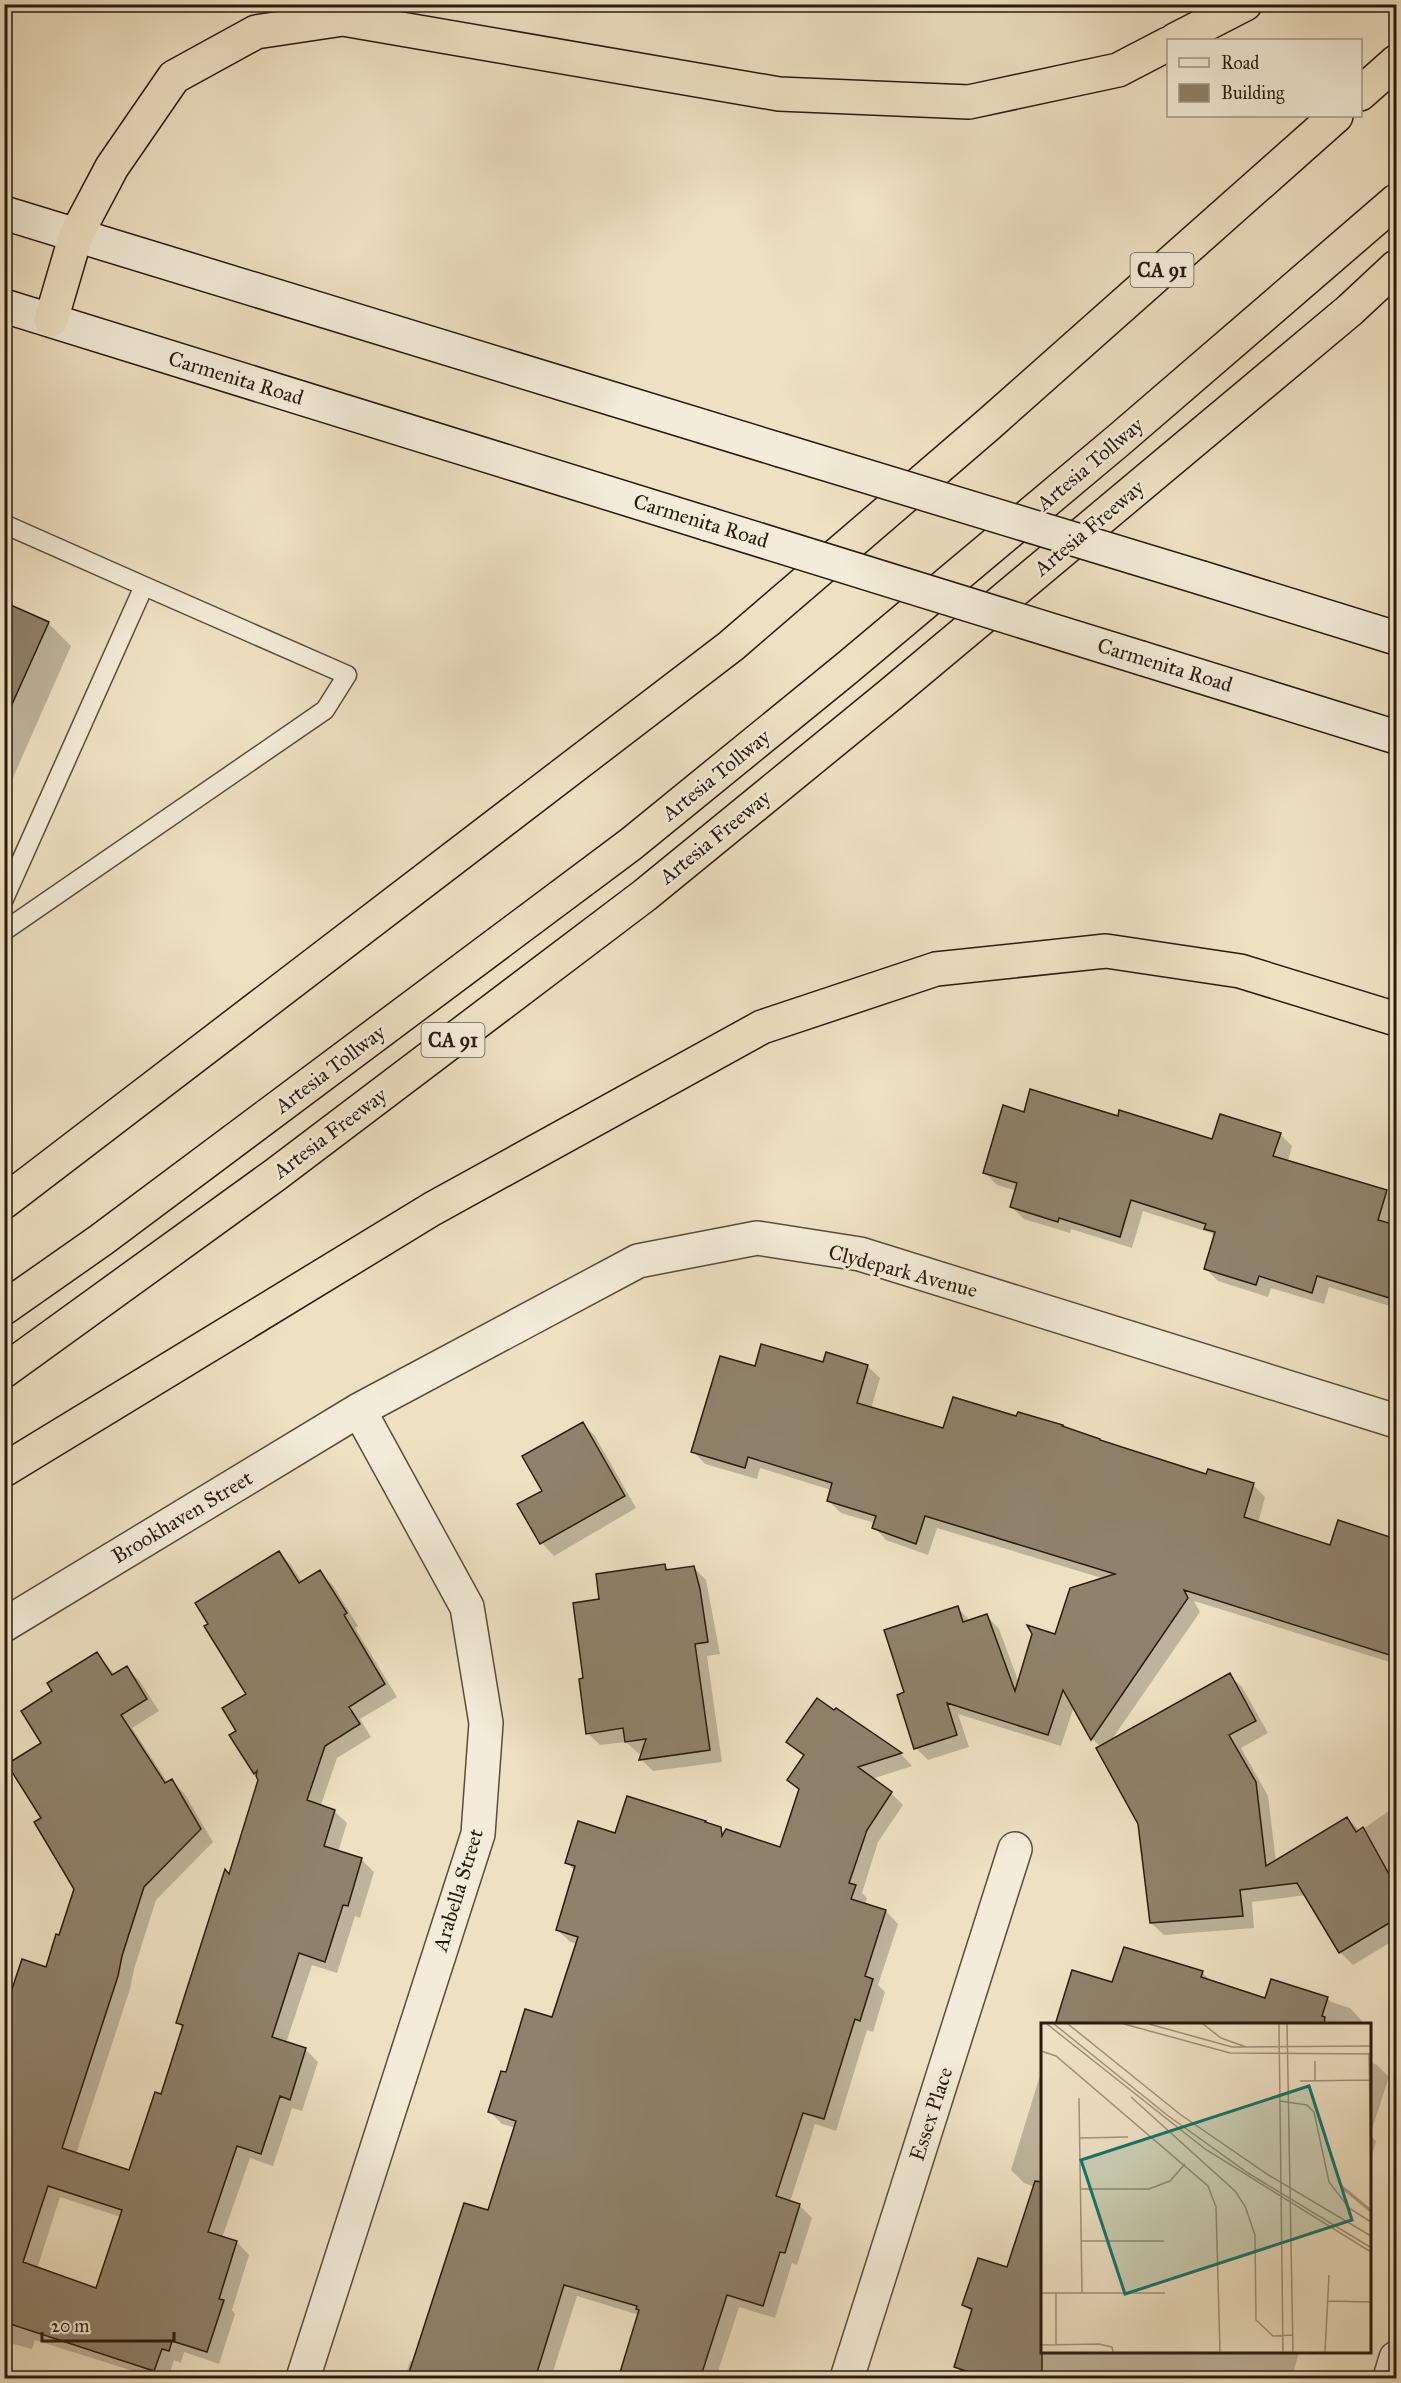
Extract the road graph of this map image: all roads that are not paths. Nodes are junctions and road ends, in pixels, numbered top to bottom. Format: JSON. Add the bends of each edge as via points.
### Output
{"nodes":[{"id":1,"x":1245,"y":4,"type":"edge"},
{"id":2,"x":1177,"y":39,"type":"edge"},
{"id":3,"x":1167,"y":45,"type":"edge"},
{"id":4,"x":1396,"y":62,"type":"edge"},
{"id":5,"x":1362,"y":92,"type":"edge"},
{"id":6,"x":1335,"y":117,"type":"edge"},
{"id":7,"x":1396,"y":201,"type":"edge"},
{"id":8,"x":4,"y":213,"type":"edge"},
{"id":9,"x":76,"y":235,"type":"junction"},
{"id":10,"x":1396,"y":267,"type":"edge"},
{"id":11,"x":4,"y":306,"type":"edge"},
{"id":12,"x":51,"y":320,"type":"junction"},
{"id":13,"x":4,"y":524,"type":"edge"},
{"id":14,"x":144,"y":586,"type":"junction"},
{"id":15,"x":1396,"y":638,"type":"edge"},
{"id":16,"x":1396,"y":737,"type":"edge"},
{"id":17,"x":4,"y":899,"type":"edge"},
{"id":18,"x":4,"y":931,"type":"edge"},
{"id":19,"x":1396,"y":1019,"type":"edge"},
{"id":20,"x":4,"y":1202,"type":"edge"},
{"id":21,"x":4,"y":1308,"type":"edge"},
{"id":22,"x":4,"y":1371,"type":"edge"},
{"id":23,"x":359,"y":1410,"type":"junction"},
{"id":24,"x":1396,"y":1421,"type":"edge"},
{"id":25,"x":4,"y":1470,"type":"edge"},
{"id":26,"x":4,"y":1625,"type":"edge"},
{"id":27,"x":1015,"y":1849,"type":"dead end"},
{"id":28,"x":1396,"y":2358,"type":"edge"},
{"id":29,"x":303,"y":2379,"type":"edge"},
{"id":30,"x":847,"y":2379,"type":"edge"},
{"id":31,"x":1390,"y":2379,"type":"edge"}],
"edges":[{"from":1,"to":2,"type":"highway"},
{"from":3,"to":9,"type":"highway","via":[[1118,70],[969,102],[779,94],[343,19],[256,32],[174,77],[112,167]]},
{"from":4,"to":5,"type":"highway"},
{"from":6,"to":20,"type":"highway","number":"CA 91","via":[[731,646]]},
{"from":7,"to":21,"type":"highway","name":"Artesia Tollway","via":[[1120,439],[631,844]]},
{"from":8,"to":9,"type":"street"},
{"from":9,"to":12,"type":"highway"},
{"from":9,"to":15,"type":"street","bridge":true},
{"from":10,"to":22,"type":"highway","name":"Artesia Freeway","number":"CA 91","via":[[1350,310],[645,895],[275,1175]]},
{"from":11,"to":12,"type":"street","name":"Carmenita Road"},
{"from":12,"to":16,"type":"street","name":"Carmenita Road","bridge":true},
{"from":13,"to":14,"type":"lane"},
{"from":14,"to":17,"type":"lane"},
{"from":14,"to":18,"type":"lane","via":[[347,675],[325,710]]},
{"from":19,"to":25,"type":"highway","via":[[1240,971],[1106,951],[936,969],[762,1027],[432,1209]]},
{"from":23,"to":24,"type":"street","name":"Clydepark Avenue","via":[[638,1261],[757,1238],[860,1254]]},
{"from":23,"to":26,"type":"street","name":"Brookhaven Street"},
{"from":23,"to":29,"type":"street","name":"Arabella Street","via":[[467,1607],[486,1723],[478,1834]]},
{"from":27,"to":30,"type":"street","name":"Essex Place"},
{"from":28,"to":31,"type":"street"}]}
